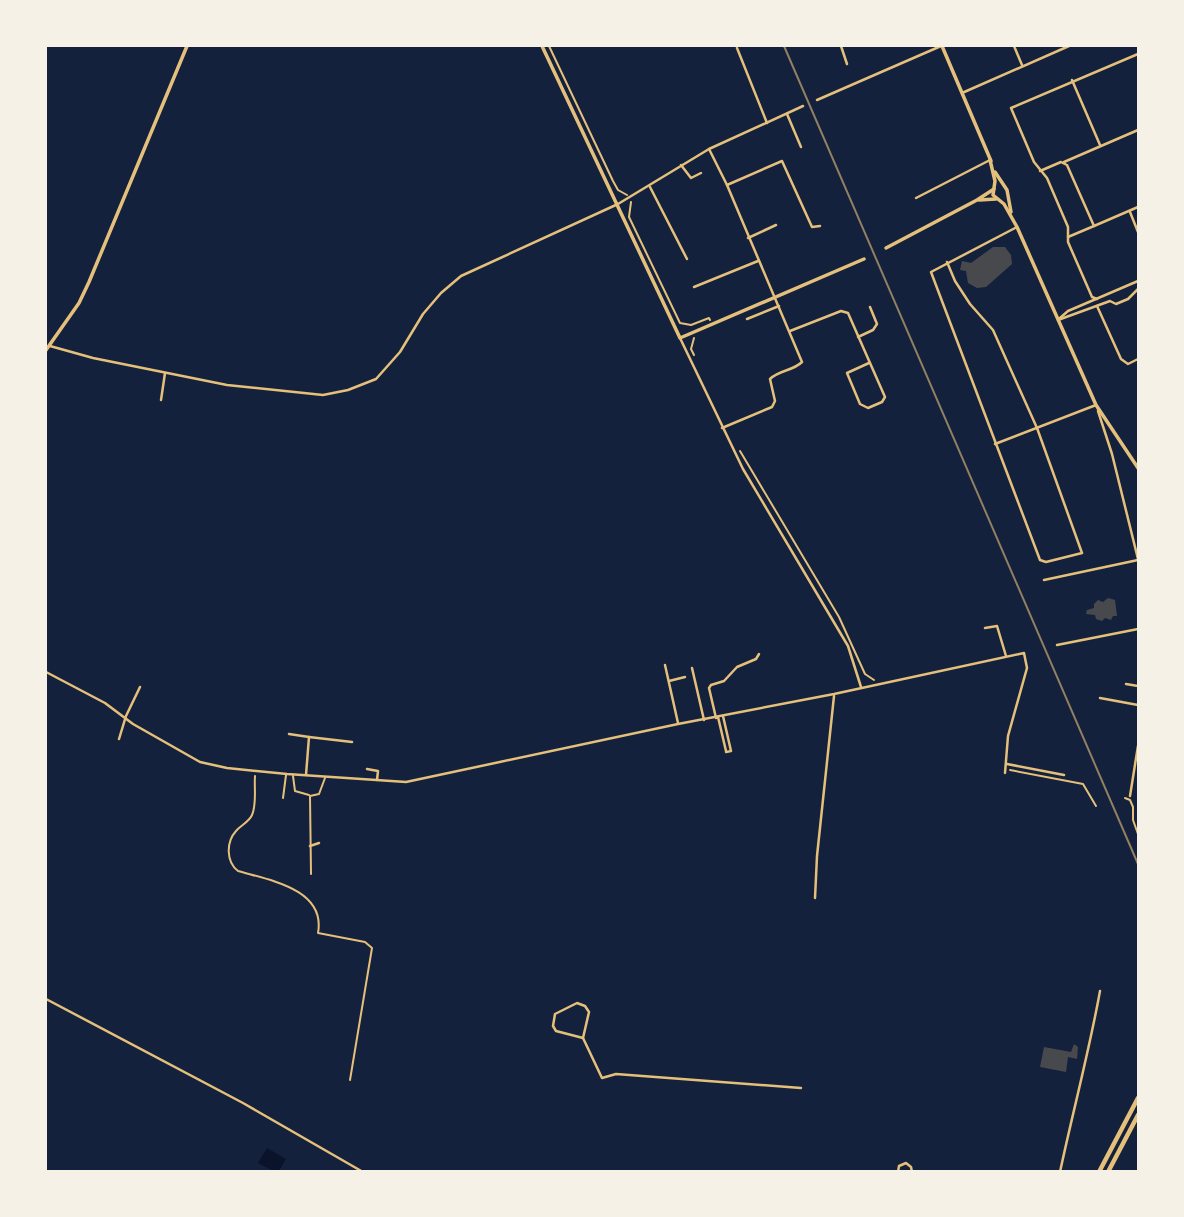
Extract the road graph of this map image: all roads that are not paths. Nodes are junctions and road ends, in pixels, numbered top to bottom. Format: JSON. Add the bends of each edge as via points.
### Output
{"nodes":[{"id":1,"x":178,"y":46,"type":"edge"},
{"id":2,"x":542,"y":46,"type":"edge"},
{"id":3,"x":841,"y":46,"type":"edge"},
{"id":4,"x":942,"y":46,"type":"edge"},
{"id":5,"x":1014,"y":46,"type":"edge"},
{"id":6,"x":1069,"y":46,"type":"edge"},
{"id":7,"x":187,"y":47,"type":"edge"},
{"id":8,"x":737,"y":48,"type":"dead end"},
{"id":9,"x":1139,"y":54,"type":"edge"},
{"id":10,"x":847,"y":64,"type":"dead end"},
{"id":11,"x":1023,"y":66,"type":"junction"},
{"id":12,"x":1072,"y":80,"type":"junction"},
{"id":13,"x":962,"y":93,"type":"junction"},
{"id":14,"x":817,"y":100,"type":"dead end"},
{"id":15,"x":803,"y":106,"type":"dead end"},
{"id":16,"x":787,"y":114,"type":"junction"},
{"id":17,"x":767,"y":123,"type":"junction"},
{"id":18,"x":1139,"y":130,"type":"edge"},
{"id":19,"x":801,"y":146,"type":"dead end"},
{"id":20,"x":1101,"y":146,"type":"junction"},
{"id":21,"x":709,"y":149,"type":"junction"},
{"id":22,"x":990,"y":160,"type":"junction"},
{"id":23,"x":1064,"y":162,"type":"junction"},
{"id":24,"x":681,"y":165,"type":"junction"},
{"id":25,"x":1040,"y":171,"type":"junction"},
{"id":26,"x":701,"y":173,"type":"dead end"},
{"id":27,"x":727,"y":185,"type":"junction"},
{"id":28,"x":1002,"y":186,"type":"junction"},
{"id":29,"x":649,"y":187,"type":"junction"},
{"id":30,"x":994,"y":189,"type":"junction"},
{"id":31,"x":1007,"y":195,"type":"junction"},
{"id":32,"x":916,"y":198,"type":"dead end"},
{"id":33,"x":998,"y":199,"type":"junction"},
{"id":34,"x":977,"y":200,"type":"junction"},
{"id":35,"x":618,"y":204,"type":"junction"},
{"id":36,"x":1139,"y":207,"type":"edge"},
{"id":37,"x":1129,"y":211,"type":"junction"},
{"id":38,"x":776,"y":225,"type":"dead end"},
{"id":39,"x":820,"y":226,"type":"dead end"},
{"id":40,"x":1094,"y":226,"type":"junction"},
{"id":41,"x":1017,"y":227,"type":"junction"},
{"id":42,"x":1139,"y":232,"type":"edge"},
{"id":43,"x":1068,"y":237,"type":"junction"},
{"id":44,"x":748,"y":238,"type":"junction"},
{"id":45,"x":886,"y":248,"type":"dead end"},
{"id":46,"x":687,"y":259,"type":"dead end"},
{"id":47,"x":864,"y":259,"type":"dead end"},
{"id":48,"x":758,"y":261,"type":"junction"},
{"id":49,"x":947,"y":262,"type":"junction"},
{"id":50,"x":1139,"y":281,"type":"edge"},
{"id":51,"x":694,"y":287,"type":"dead end"},
{"id":52,"x":1139,"y":289,"type":"edge"},
{"id":53,"x":774,"y":296,"type":"junction"},
{"id":54,"x":1097,"y":299,"type":"junction"},
{"id":55,"x":779,"y":306,"type":"junction"},
{"id":56,"x":1097,"y":306,"type":"junction"},
{"id":57,"x":870,"y":307,"type":"dead end"},
{"id":58,"x":747,"y":319,"type":"dead end"},
{"id":59,"x":1058,"y":320,"type":"junction"},
{"id":60,"x":790,"y":331,"type":"junction"},
{"id":61,"x":858,"y":337,"type":"junction"},
{"id":62,"x":680,"y":338,"type":"junction"},
{"id":63,"x":50,"y":345,"type":"junction"},
{"id":64,"x":46,"y":350,"type":"edge"},
{"id":65,"x":1139,"y":359,"type":"edge"},
{"id":66,"x":869,"y":363,"type":"junction"},
{"id":67,"x":165,"y":373,"type":"junction"},
{"id":68,"x":161,"y":400,"type":"dead end"},
{"id":69,"x":1096,"y":405,"type":"junction"},
{"id":70,"x":722,"y":428,"type":"junction"},
{"id":71,"x":1037,"y":428,"type":"junction"},
{"id":72,"x":995,"y":444,"type":"junction"},
{"id":73,"x":1139,"y":468,"type":"edge"},
{"id":74,"x":1137,"y":543,"type":"edge"},
{"id":75,"x":1139,"y":559,"type":"edge"},
{"id":76,"x":1044,"y":580,"type":"dead end"},
{"id":77,"x":985,"y":628,"type":"dead end"},
{"id":78,"x":1139,"y":629,"type":"edge"},
{"id":79,"x":1056,"y":645,"type":"dead end"},
{"id":80,"x":759,"y":654,"type":"dead end"},
{"id":81,"x":1006,"y":656,"type":"junction"},
{"id":82,"x":665,"y":664,"type":"dead end"},
{"id":83,"x":692,"y":668,"type":"dead end"},
{"id":84,"x":46,"y":672,"type":"edge"},
{"id":85,"x":685,"y":677,"type":"dead end"},
{"id":86,"x":669,"y":681,"type":"junction"},
{"id":87,"x":1126,"y":684,"type":"dead end"},
{"id":88,"x":1139,"y":686,"type":"edge"},
{"id":89,"x":140,"y":687,"type":"dead end"},
{"id":90,"x":862,"y":687,"type":"junction"},
{"id":91,"x":834,"y":694,"type":"junction"},
{"id":92,"x":1100,"y":698,"type":"dead end"},
{"id":93,"x":1139,"y":705,"type":"edge"},
{"id":94,"x":126,"y":716,"type":"junction"},
{"id":95,"x":723,"y":716,"type":"junction"},
{"id":96,"x":717,"y":718,"type":"junction"},
{"id":97,"x":704,"y":720,"type":"junction"},
{"id":98,"x":678,"y":724,"type":"junction"},
{"id":99,"x":289,"y":734,"type":"dead end"},
{"id":100,"x":309,"y":737,"type":"junction"},
{"id":101,"x":119,"y":739,"type":"dead end"},
{"id":102,"x":352,"y":742,"type":"dead end"},
{"id":103,"x":1139,"y":746,"type":"edge"},
{"id":104,"x":1007,"y":764,"type":"junction"},
{"id":105,"x":368,"y":769,"type":"dead end"},
{"id":106,"x":1005,"y":771,"type":"road end"},
{"id":107,"x":287,"y":774,"type":"junction"},
{"id":108,"x":293,"y":775,"type":"junction"},
{"id":109,"x":306,"y":775,"type":"junction"},
{"id":110,"x":1063,"y":775,"type":"dead end"},
{"id":111,"x":326,"y":776,"type":"junction"},
{"id":112,"x":377,"y":780,"type":"junction"},
{"id":113,"x":310,"y":796,"type":"junction"},
{"id":114,"x":1130,"y":796,"type":"dead end"},
{"id":115,"x":283,"y":798,"type":"dead end"},
{"id":116,"x":319,"y":844,"type":"dead end"},
{"id":117,"x":310,"y":846,"type":"junction"},
{"id":118,"x":817,"y":856,"type":"junction"},
{"id":119,"x":811,"y":860,"type":"dead end"},
{"id":120,"x":311,"y":874,"type":"dead end"},
{"id":121,"x":815,"y":898,"type":"dead end"},
{"id":122,"x":1100,"y":991,"type":"dead end"},
{"id":123,"x":46,"y":999,"type":"edge"},
{"id":124,"x":583,"y":1038,"type":"junction"},
{"id":125,"x":802,"y":1088,"type":"dead end"},
{"id":126,"x":1139,"y":1098,"type":"edge"},
{"id":127,"x":1139,"y":1115,"type":"edge"},
{"id":128,"x":363,"y":1171,"type":"edge"},
{"id":129,"x":898,"y":1171,"type":"edge"},
{"id":130,"x":912,"y":1171,"type":"edge"},
{"id":131,"x":1060,"y":1171,"type":"edge"},
{"id":132,"x":1099,"y":1171,"type":"edge"},
{"id":133,"x":1108,"y":1171,"type":"edge"}],
"edges":[{"from":1,"to":7,"type":"lane"},
{"from":2,"to":35,"type":"street"},
{"from":3,"to":10,"type":"street"},
{"from":4,"to":13,"type":"street"},
{"from":4,"to":14,"type":"street"},
{"from":5,"to":11,"type":"street"},
{"from":6,"to":11,"type":"street"},
{"from":7,"to":63,"type":"street","via":[[89,282]]},
{"from":8,"to":17,"type":"street"},
{"from":9,"to":12,"type":"street"},
{"from":11,"to":13,"type":"street"},
{"from":12,"to":20,"type":"street"},
{"from":12,"to":25,"type":"street","via":[[1011,108]]},
{"from":13,"to":22,"type":"street"},
{"from":15,"to":16,"type":"street"},
{"from":16,"to":17,"type":"street"},
{"from":16,"to":19,"type":"street"},
{"from":17,"to":21,"type":"street"},
{"from":18,"to":20,"type":"street"},
{"from":20,"to":23,"type":"street"},
{"from":21,"to":24,"type":"street"},
{"from":21,"to":27,"type":"street"},
{"from":22,"to":28,"type":"street"},
{"from":22,"to":30,"type":"street"},
{"from":22,"to":32,"type":"street"},
{"from":23,"to":25,"type":"street"},
{"from":23,"to":40,"type":"street"},
{"from":24,"to":26,"type":"street","via":[[691,178]]},
{"from":24,"to":29,"type":"street"},
{"from":25,"to":43,"type":"street","via":[[1068,227]]},
{"from":27,"to":39,"type":"street","via":[[782,161],[812,227]]},
{"from":27,"to":44,"type":"street"},
{"from":28,"to":30,"type":"street"},
{"from":28,"to":31,"type":"street"},
{"from":29,"to":35,"type":"street"},
{"from":29,"to":46,"type":"street"},
{"from":30,"to":33,"type":"street"},
{"from":30,"to":34,"type":"street"},
{"from":31,"to":33,"type":"street"},
{"from":31,"to":41,"type":"street"},
{"from":33,"to":34,"type":"street"},
{"from":33,"to":41,"type":"street"},
{"from":34,"to":45,"type":"street"},
{"from":35,"to":62,"type":"street"},
{"from":35,"to":67,"type":"street","via":[[461,276],[423,314],[387,369],[363,386],[323,395]]},
{"from":36,"to":37,"type":"street"},
{"from":37,"to":40,"type":"street"},
{"from":37,"to":42,"type":"street"},
{"from":38,"to":44,"type":"street"},
{"from":40,"to":43,"type":"street"},
{"from":41,"to":49,"type":"street"},
{"from":41,"to":59,"type":"street"},
{"from":43,"to":54,"type":"street","via":[[1091,297]]},
{"from":44,"to":48,"type":"street"},
{"from":47,"to":53,"type":"street"},
{"from":48,"to":51,"type":"street"},
{"from":48,"to":53,"type":"street"},
{"from":49,"to":71,"type":"street","via":[[970,304],[993,330]]},
{"from":49,"to":72,"type":"street","via":[[931,272]]},
{"from":50,"to":54,"type":"street"},
{"from":52,"to":56,"type":"street","via":[[1116,304],[1110,301]]},
{"from":53,"to":55,"type":"street"},
{"from":53,"to":62,"type":"street"},
{"from":54,"to":59,"type":"street"},
{"from":55,"to":58,"type":"street"},
{"from":55,"to":60,"type":"street"},
{"from":56,"to":59,"type":"street"},
{"from":56,"to":65,"type":"street","via":[[1121,359],[1128,364]]},
{"from":57,"to":61,"type":"street","via":[[877,324]]},
{"from":59,"to":69,"type":"street"},
{"from":60,"to":61,"type":"street","via":[[843,311]]},
{"from":60,"to":70,"type":"street","via":[[802,362],[770,379],[772,407]]},
{"from":61,"to":66,"type":"street"},
{"from":62,"to":70,"type":"street"},
{"from":63,"to":64,"type":"street"},
{"from":63,"to":67,"type":"street"},
{"from":66,"to":66,"type":"street","via":[[847,373],[860,404],[868,408],[885,399]]},
{"from":67,"to":68,"type":"street"},
{"from":69,"to":71,"type":"street"},
{"from":69,"to":73,"type":"street"},
{"from":69,"to":74,"type":"street"},
{"from":70,"to":90,"type":"street","via":[[848,646]]},
{"from":71,"to":72,"type":"street"},
{"from":71,"to":72,"type":"street","via":[[1082,553],[1040,560]]},
{"from":74,"to":75,"type":"street"},
{"from":75,"to":76,"type":"street"},
{"from":77,"to":81,"type":"street","via":[[997,626]]},
{"from":78,"to":79,"type":"street"},
{"from":80,"to":96,"type":"street","via":[[724,681],[710,685]]},
{"from":81,"to":90,"type":"street"},
{"from":81,"to":104,"type":"street","via":[[1024,653],[1027,668],[1008,736]]},
{"from":82,"to":86,"type":"street"},
{"from":83,"to":97,"type":"street"},
{"from":84,"to":94,"type":"street"},
{"from":85,"to":86,"type":"street"},
{"from":86,"to":98,"type":"street"},
{"from":87,"to":88,"type":"street"},
{"from":89,"to":94,"type":"street"},
{"from":90,"to":91,"type":"street"},
{"from":91,"to":95,"type":"street"},
{"from":91,"to":118,"type":"street"},
{"from":92,"to":93,"type":"street"},
{"from":94,"to":101,"type":"street"},
{"from":94,"to":107,"type":"street","via":[[200,762]]},
{"from":95,"to":96,"type":"street"},
{"from":95,"to":96,"type":"street","via":[[731,751],[726,752]]},
{"from":96,"to":97,"type":"street"},
{"from":97,"to":98,"type":"street"},
{"from":98,"to":112,"type":"street","via":[[406,782]]},
{"from":99,"to":100,"type":"street"},
{"from":100,"to":102,"type":"street"},
{"from":100,"to":109,"type":"street"},
{"from":103,"to":114,"type":"street"},
{"from":104,"to":106,"type":"street"},
{"from":104,"to":110,"type":"street"},
{"from":105,"to":112,"type":"street","via":[[378,771]]},
{"from":107,"to":108,"type":"street"},
{"from":107,"to":115,"type":"lane"},
{"from":108,"to":109,"type":"street"},
{"from":108,"to":113,"type":"lane","via":[[295,791]]},
{"from":109,"to":111,"type":"street"},
{"from":111,"to":112,"type":"street"},
{"from":111,"to":113,"type":"lane","via":[[319,794]]},
{"from":113,"to":117,"type":"lane"},
{"from":116,"to":117,"type":"street"},
{"from":117,"to":120,"type":"lane"},
{"from":118,"to":119,"type":"street"},
{"from":118,"to":121,"type":"street"},
{"from":122,"to":131,"type":"street"},
{"from":123,"to":128,"type":"street"},
{"from":124,"to":124,"type":"street","via":[[556,1031],[555,1014],[578,1003],[585,1006],[589,1012]]},
{"from":124,"to":125,"type":"street","via":[[602,1078],[616,1074]]},
{"from":126,"to":132,"type":"main road"},
{"from":127,"to":133,"type":"main road"},
{"from":129,"to":130,"type":"street","via":[[906,1163]]}]}
